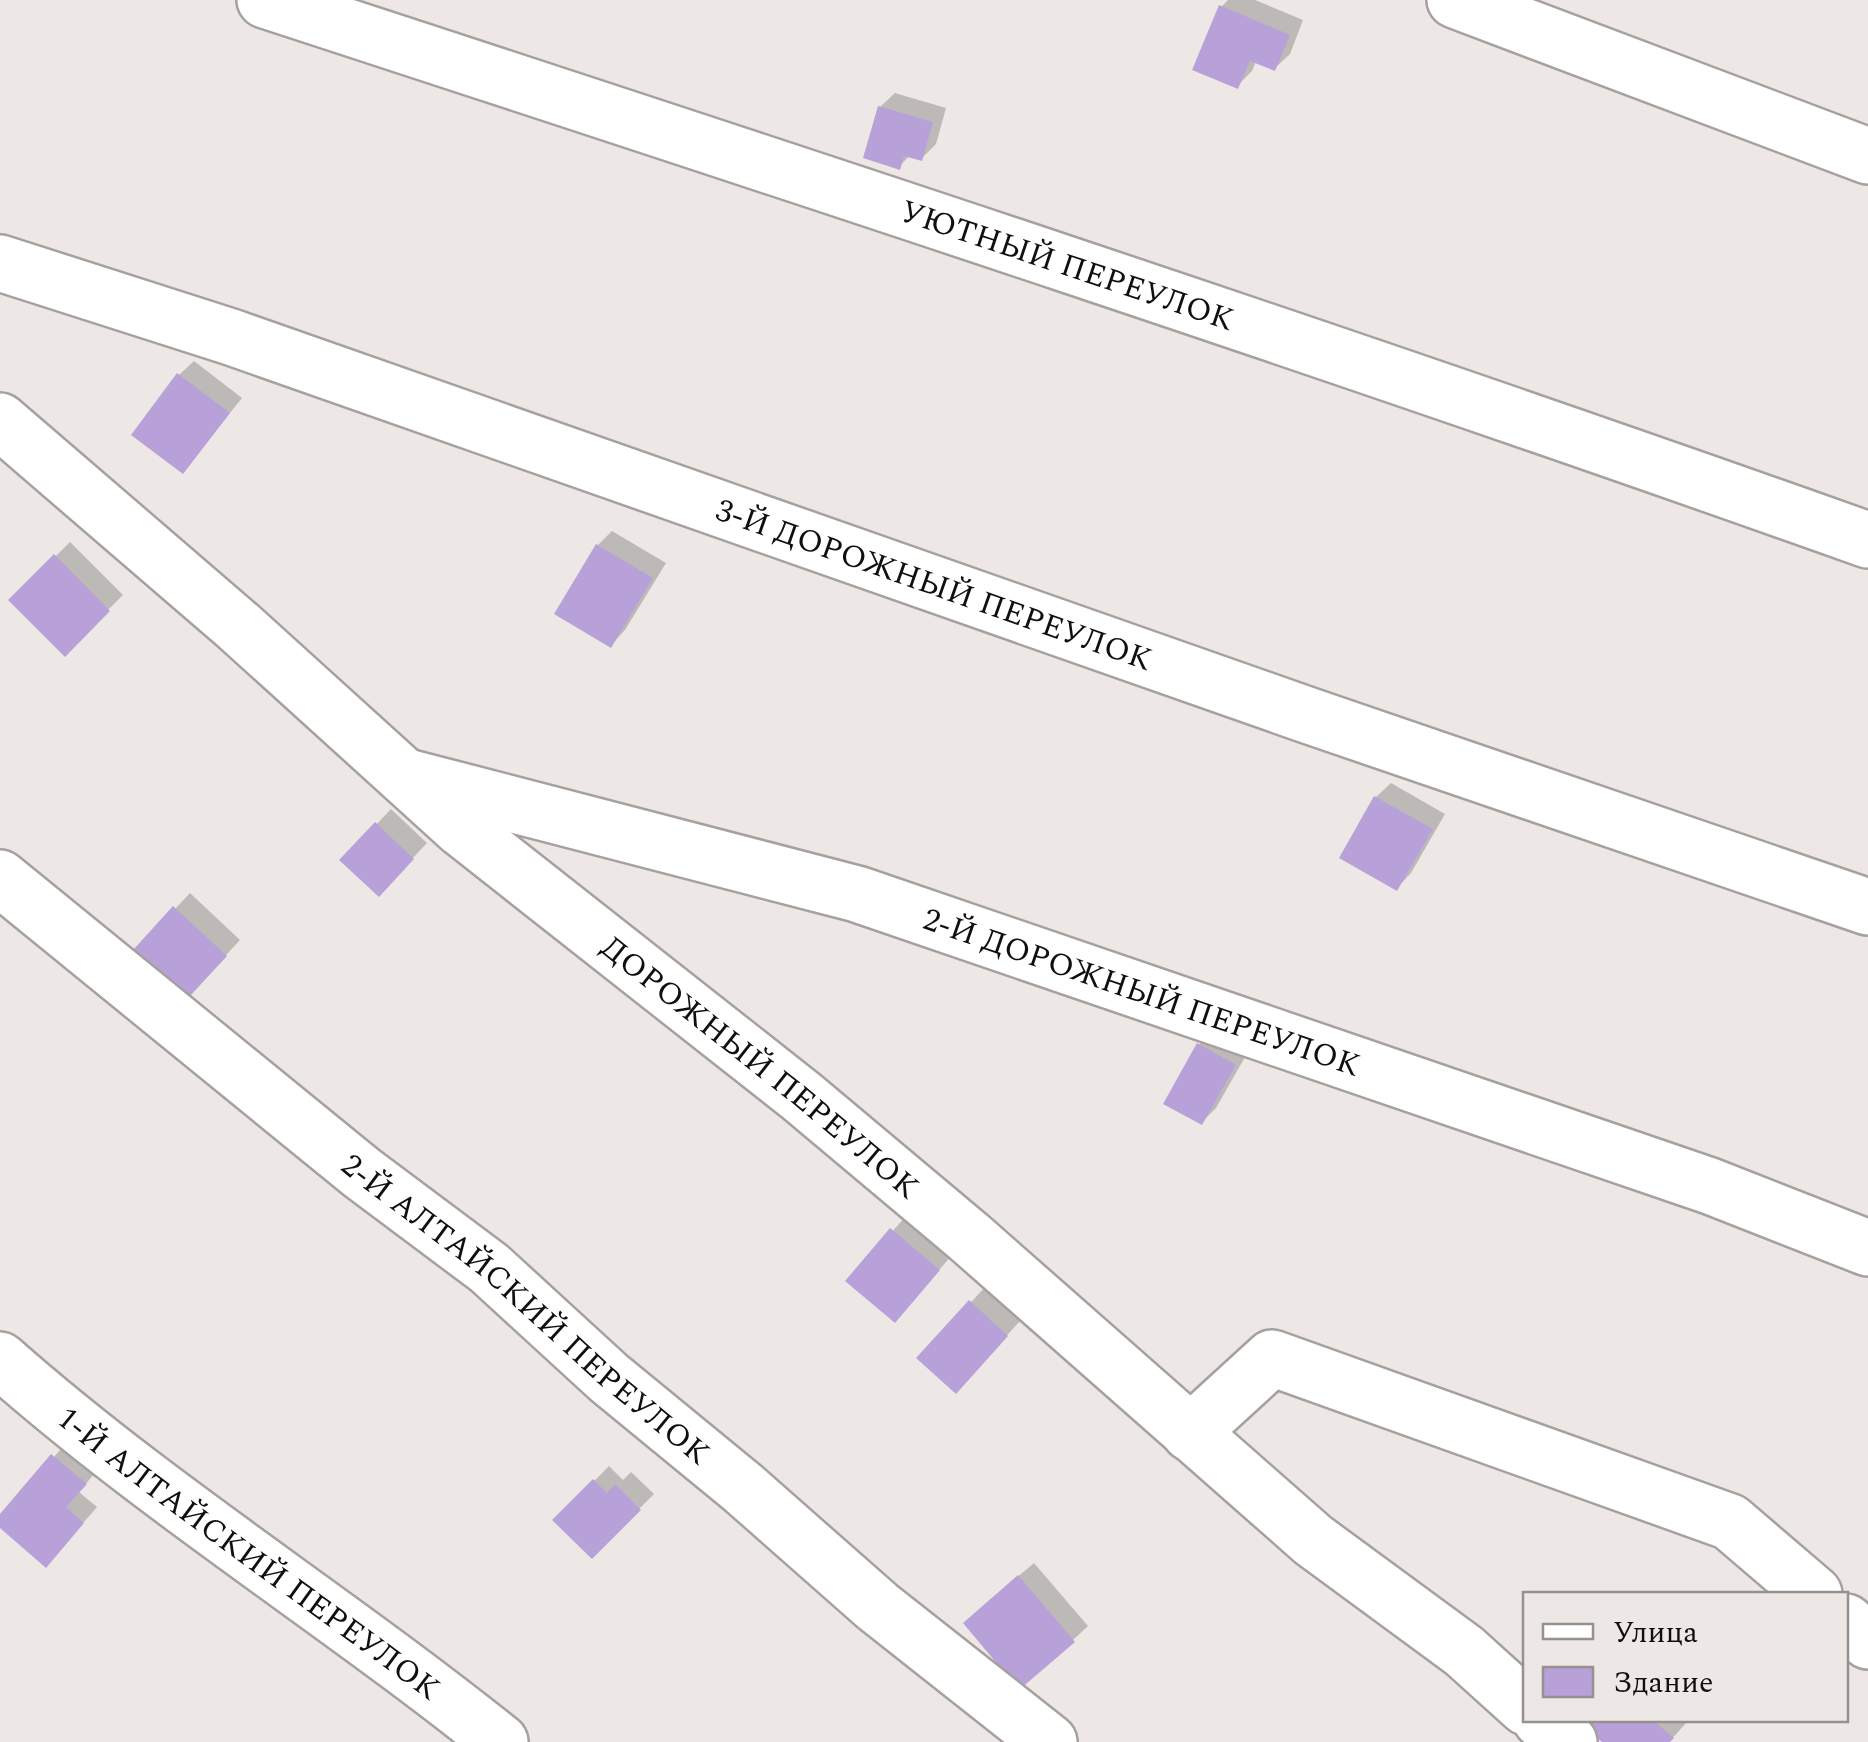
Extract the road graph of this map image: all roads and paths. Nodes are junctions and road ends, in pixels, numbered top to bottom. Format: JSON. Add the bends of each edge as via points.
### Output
{"nodes":[{"id":1,"x":265,"y":0,"type":"edge"},
{"id":2,"x":1456,"y":0,"type":"edge"},
{"id":3,"x":1868,"y":156,"type":"edge"},
{"id":4,"x":0,"y":264,"type":"edge"},
{"id":5,"x":0,"y":421,"type":"edge"},
{"id":6,"x":1868,"y":540,"type":"edge"},
{"id":7,"x":402,"y":776,"type":"junction"},
{"id":8,"x":0,"y":878,"type":"edge"},
{"id":9,"x":1868,"y":906,"type":"edge"},
{"id":10,"x":1868,"y":1248,"type":"edge"},
{"id":11,"x":0,"y":1360,"type":"edge"},
{"id":12,"x":1190,"y":1432,"type":"junction"},
{"id":13,"x":1812,"y":1592,"type":"edge"},
{"id":14,"x":1848,"y":1624,"type":"edge"},
{"id":15,"x":1868,"y":1641,"type":"edge"},
{"id":16,"x":1523,"y":1704,"type":"edge"},
{"id":17,"x":1544,"y":1722,"type":"edge"},
{"id":18,"x":500,"y":1742,"type":"edge"},
{"id":19,"x":1049,"y":1742,"type":"edge"},
{"id":20,"x":1569,"y":1742,"type":"edge"}],
"edges":[{"from":1,"to":6,"type":"street","name":"УЮТНЫЙ ПЕРЕУЛОК","via":[[1000,239]]},
{"from":2,"to":3,"type":"street"},
{"from":4,"to":9,"type":"street","name":"3-Й ДОРОЖНЫЙ ПЕРЕУЛОК","via":[[231,337]]},
{"from":5,"to":7,"type":"street","name":"ДОРОЖНЫЙ ПЕРЕУЛОК"},
{"from":7,"to":10,"type":"street","name":"2-Й ДОРОЖНЫЙ ПЕРЕУЛОК","via":[[857,894],[1710,1186]]},
{"from":7,"to":12,"type":"street","name":"ДОРОЖНЫЙ ПЕРЕУЛОК","via":[[908,1186]]},
{"from":8,"to":19,"type":"street","name":"2-Й АЛТАЙСКИЙ ПЕРЕУЛОК","via":[[488,1268],[878,1607]]},
{"from":11,"to":18,"type":"street","name":"1-Й АЛТАЙСКИЙ ПЕРЕУЛОК"},
{"from":12,"to":13,"type":"street","via":[[1272,1358],[1730,1522]]},
{"from":12,"to":16,"type":"street","name":"ДОРОЖНЫЙ ПЕРЕУЛОК","via":[[1314,1540],[1464,1651]]},
{"from":14,"to":15,"type":"street"},
{"from":17,"to":20,"type":"street"}]}
